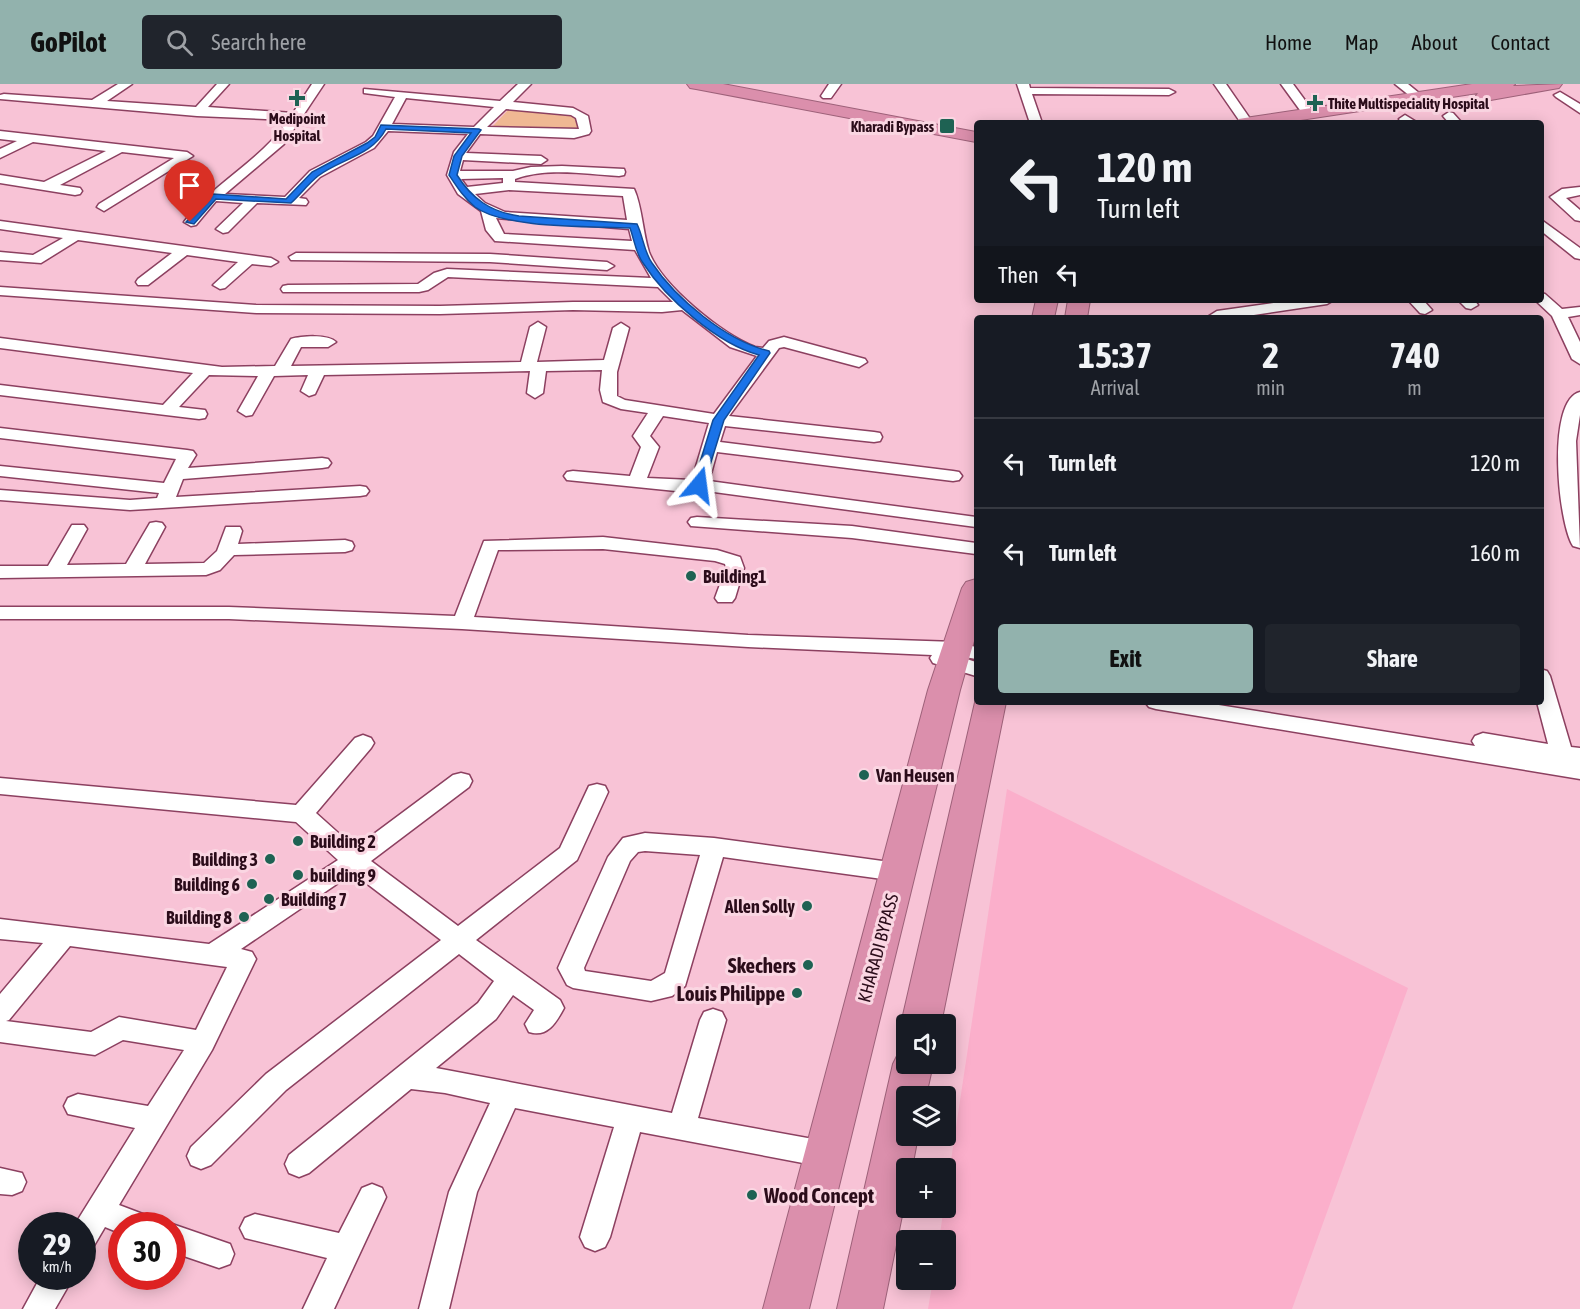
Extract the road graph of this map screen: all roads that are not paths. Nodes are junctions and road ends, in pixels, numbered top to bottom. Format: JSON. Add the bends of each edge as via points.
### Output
{"nodes":[{"id":1,"x":32,"y":84,"type":"edge"},
{"id":2,"x":126,"y":84,"type":"edge"},
{"id":3,"x":223,"y":84,"type":"edge"},
{"id":4,"x":318,"y":84,"type":"edge"},
{"id":5,"x":374,"y":84,"type":"edge"},
{"id":6,"x":525,"y":84,"type":"edge"},
{"id":7,"x":696,"y":84,"type":"edge"},
{"id":8,"x":733,"y":84,"type":"edge"},
{"id":9,"x":766,"y":84,"type":"edge"},
{"id":10,"x":1220,"y":84,"type":"edge"},
{"id":11,"x":1287,"y":84,"type":"edge"},
{"id":12,"x":1401,"y":84,"type":"edge"},
{"id":13,"x":1506,"y":84,"type":"edge"},
{"id":14,"x":1024,"y":88,"type":"edge"},
{"id":15,"x":1580,"y":88,"type":"edge"},
{"id":16,"x":1556,"y":89,"type":"edge"},
{"id":17,"x":831,"y":90,"type":"edge"},
{"id":18,"x":1168,"y":92,"type":"dead end"},
{"id":19,"x":403,"y":94,"type":"junction"},
{"id":20,"x":2,"y":98,"type":"edge"},
{"id":21,"x":1419,"y":98,"type":"junction"},
{"id":22,"x":93,"y":104,"type":"junction"},
{"id":23,"x":503,"y":104,"type":"junction"},
{"id":24,"x":1580,"y":109,"type":"edge"},
{"id":25,"x":197,"y":112,"type":"junction"},
{"id":26,"x":295,"y":117,"type":"junction"},
{"id":27,"x":1430,"y":118,"type":"edge"},
{"id":28,"x":1314,"y":119,"type":"edge"},
{"id":29,"x":1035,"y":120,"type":"edge"},
{"id":30,"x":1244,"y":120,"type":"edge"},
{"id":31,"x":1297,"y":120,"type":"edge"},
{"id":32,"x":1408,"y":120,"type":"edge"},
{"id":33,"x":974,"y":122,"type":"edge"},
{"id":34,"x":383,"y":127,"type":"junction"},
{"id":35,"x":477,"y":130,"type":"junction"},
{"id":36,"x":974,"y":130,"type":"edge"},
{"id":37,"x":0,"y":135,"type":"edge"},
{"id":38,"x":974,"y":137,"type":"edge"},
{"id":39,"x":30,"y":139,"type":"junction"},
{"id":40,"x":123,"y":147,"type":"junction"},
{"id":41,"x":0,"y":154,"type":"edge"},
{"id":42,"x":458,"y":156,"type":"junction"},
{"id":43,"x":453,"y":175,"type":"junction"},
{"id":44,"x":0,"y":179,"type":"edge"},
{"id":45,"x":512,"y":180,"type":"junction"},
{"id":46,"x":47,"y":186,"type":"junction"},
{"id":47,"x":75,"y":191,"type":"dead end"},
{"id":48,"x":463,"y":191,"type":"junction"},
{"id":49,"x":1580,"y":191,"type":"edge"},
{"id":50,"x":1554,"y":193,"type":"junction"},
{"id":51,"x":213,"y":196,"type":"junction"},
{"id":52,"x":549,"y":196,"type":"dead end"},
{"id":53,"x":254,"y":199,"type":"junction"},
{"id":54,"x":1580,"y":200,"type":"edge"},
{"id":55,"x":104,"y":207,"type":"dead end"},
{"id":56,"x":487,"y":210,"type":"junction"},
{"id":57,"x":1580,"y":217,"type":"edge"},
{"id":58,"x":534,"y":220,"type":"junction"},
{"id":59,"x":190,"y":222,"type":"dead end"},
{"id":60,"x":0,"y":225,"type":"edge"},
{"id":61,"x":634,"y":225,"type":"junction"},
{"id":62,"x":1544,"y":226,"type":"edge"},
{"id":63,"x":223,"y":229,"type":"dead end"},
{"id":64,"x":75,"y":236,"type":"junction"},
{"id":65,"x":641,"y":246,"type":"junction"},
{"id":66,"x":183,"y":251,"type":"junction"},
{"id":67,"x":1580,"y":255,"type":"edge"},
{"id":68,"x":0,"y":256,"type":"edge"},
{"id":69,"x":296,"y":257,"type":"dead end"},
{"id":70,"x":249,"y":260,"type":"junction"},
{"id":71,"x":271,"y":262,"type":"dead end"},
{"id":72,"x":652,"y":269,"type":"junction"},
{"id":73,"x":337,"y":272,"type":"dead end"},
{"id":74,"x":447,"y":273,"type":"junction"},
{"id":75,"x":143,"y":282,"type":"dead end"},
{"id":76,"x":662,"y":283,"type":"junction"},
{"id":77,"x":220,"y":285,"type":"dead end"},
{"id":78,"x":288,"y":289,"type":"dead end"},
{"id":79,"x":0,"y":291,"type":"edge"},
{"id":80,"x":1544,"y":301,"type":"edge"},
{"id":81,"x":1306,"y":303,"type":"edge"},
{"id":82,"x":686,"y":305,"type":"junction"},
{"id":83,"x":1580,"y":311,"type":"edge"},
{"id":84,"x":1559,"y":314,"type":"junction"},
{"id":85,"x":1224,"y":315,"type":"edge"},
{"id":86,"x":538,"y":327,"type":"dead end"},
{"id":87,"x":621,"y":328,"type":"dead end"},
{"id":88,"x":328,"y":342,"type":"dead end"},
{"id":89,"x":0,"y":343,"type":"edge"},
{"id":90,"x":765,"y":353,"type":"junction"},
{"id":91,"x":1580,"y":359,"type":"edge"},
{"id":92,"x":860,"y":362,"type":"dead end"},
{"id":93,"x":610,"y":365,"type":"junction"},
{"id":94,"x":533,"y":366,"type":"junction"},
{"id":95,"x":205,"y":370,"type":"junction"},
{"id":96,"x":318,"y":371,"type":"junction"},
{"id":97,"x":274,"y":372,"type":"junction"},
{"id":98,"x":0,"y":390,"type":"edge"},
{"id":99,"x":309,"y":391,"type":"dead end"},
{"id":100,"x":535,"y":393,"type":"dead end"},
{"id":101,"x":1580,"y":397,"type":"edge"},
{"id":102,"x":658,"y":410,"type":"junction"},
{"id":103,"x":166,"y":411,"type":"junction"},
{"id":104,"x":246,"y":411,"type":"dead end"},
{"id":105,"x":199,"y":414,"type":"dead end"},
{"id":106,"x":718,"y":420,"type":"junction"},
{"id":107,"x":0,"y":433,"type":"edge"},
{"id":108,"x":874,"y":437,"type":"dead end"},
{"id":109,"x":710,"y":446,"type":"junction"},
{"id":110,"x":322,"y":463,"type":"dead end"},
{"id":111,"x":0,"y":471,"type":"edge"},
{"id":112,"x":573,"y":476,"type":"dead end"},
{"id":113,"x":953,"y":476,"type":"dead end"},
{"id":114,"x":638,"y":482,"type":"junction"},
{"id":115,"x":699,"y":485,"type":"junction"},
{"id":116,"x":170,"y":488,"type":"junction"},
{"id":117,"x":360,"y":491,"type":"dead end"},
{"id":118,"x":0,"y":495,"type":"edge"},
{"id":119,"x":697,"y":522,"type":"dead end"},
{"id":120,"x":974,"y":522,"type":"edge"},
{"id":121,"x":156,"y":527,"type":"dead end"},
{"id":122,"x":78,"y":529,"type":"dead end"},
{"id":123,"x":233,"y":531,"type":"dead end"},
{"id":124,"x":1580,"y":542,"type":"edge"},
{"id":125,"x":345,"y":546,"type":"dead end"},
{"id":126,"x":974,"y":549,"type":"edge"},
{"id":127,"x":226,"y":551,"type":"junction"},
{"id":128,"x":132,"y":570,"type":"junction"},
{"id":129,"x":54,"y":571,"type":"junction"},
{"id":130,"x":0,"y":572,"type":"edge"},
{"id":131,"x":725,"y":598,"type":"dead end"},
{"id":132,"x":974,"y":601,"type":"edge"},
{"id":133,"x":0,"y":613,"type":"edge"},
{"id":134,"x":462,"y":623,"type":"junction"},
{"id":135,"x":965,"y":658,"type":"edge"},
{"id":136,"x":1544,"y":686,"type":"edge"},
{"id":137,"x":989,"y":705,"type":"edge"},
{"id":138,"x":1174,"y":705,"type":"edge"},
{"id":139,"x":1259,"y":705,"type":"edge"},
{"id":140,"x":363,"y":743,"type":"dead end"},
{"id":141,"x":1571,"y":754,"type":"edge"},
{"id":142,"x":1580,"y":771,"type":"edge"},
{"id":143,"x":461,"y":781,"type":"dead end"},
{"id":144,"x":0,"y":786,"type":"edge"},
{"id":145,"x":597,"y":792,"type":"dead end"},
{"id":146,"x":302,"y":814,"type":"junction"},
{"id":147,"x":714,"y":847,"type":"junction"},
{"id":148,"x":354,"y":861,"type":"junction"},
{"id":149,"x":897,"y":872,"type":"junction"},
{"id":150,"x":0,"y":929,"type":"edge"},
{"id":151,"x":64,"y":935,"type":"junction"},
{"id":152,"x":460,"y":939,"type":"junction"},
{"id":153,"x":212,"y":955,"type":"junction"},
{"id":154,"x":510,"y":979,"type":"junction"},
{"id":155,"x":0,"y":1012,"type":"edge"},
{"id":156,"x":923,"y":1014,"type":"edge"},
{"id":157,"x":713,"y":1020,"type":"dead end"},
{"id":158,"x":538,"y":1024,"type":"dead end"},
{"id":159,"x":0,"y":1031,"type":"edge"},
{"id":160,"x":203,"y":1042,"type":"junction"},
{"id":161,"x":911,"y":1074,"type":"edge"},
{"id":162,"x":408,"y":1077,"type":"junction"},
{"id":163,"x":507,"y":1095,"type":"junction"},
{"id":164,"x":78,"y":1106,"type":"dead end"},
{"id":165,"x":631,"y":1117,"type":"junction"},
{"id":166,"x":156,"y":1120,"type":"junction"},
{"id":167,"x":682,"y":1126,"type":"junction"},
{"id":168,"x":824,"y":1154,"type":"junction"},
{"id":169,"x":201,"y":1156,"type":"dead end"},
{"id":170,"x":299,"y":1164,"type":"dead end"},
{"id":171,"x":372,"y":1197,"type":"dead end"},
{"id":172,"x":100,"y":1212,"type":"junction"},
{"id":173,"x":108,"y":1215,"type":"edge"},
{"id":174,"x":96,"y":1218,"type":"edge"},
{"id":175,"x":255,"y":1228,"type":"dead end"},
{"id":176,"x":595,"y":1238,"type":"dead end"},
{"id":177,"x":186,"y":1243,"type":"edge"},
{"id":178,"x":347,"y":1249,"type":"junction"},
{"id":179,"x":219,"y":1254,"type":"dead end"},
{"id":180,"x":50,"y":1290,"type":"edge"},
{"id":181,"x":38,"y":1309,"type":"edge"},
{"id":182,"x":318,"y":1309,"type":"edge"},
{"id":183,"x":434,"y":1309,"type":"edge"},
{"id":184,"x":786,"y":1309,"type":"edge"},
{"id":185,"x":860,"y":1309,"type":"edge"}],
"edges":[{"from":1,"to":20,"type":"street"},
{"from":2,"to":22,"type":"street"},
{"from":3,"to":25,"type":"street"},
{"from":4,"to":26,"type":"street"},
{"from":5,"to":19,"type":"street","via":[[368,91]]},
{"from":6,"to":23,"type":"street"},
{"from":7,"to":38,"type":"highway"},
{"from":8,"to":36,"type":"highway"},
{"from":9,"to":17,"type":"highway"},
{"from":10,"to":30,"type":"street"},
{"from":11,"to":28,"type":"street"},
{"from":12,"to":21,"type":"street"},
{"from":13,"to":21,"type":"highway"},
{"from":14,"to":18,"type":"street"},
{"from":14,"to":29,"type":"street"},
{"from":15,"to":27,"type":"highway"},
{"from":16,"to":24,"type":"street"},
{"from":16,"to":28,"type":"highway"},
{"from":17,"to":33,"type":"highway"},
{"from":19,"to":23,"type":"street"},
{"from":19,"to":34,"type":"street"},
{"from":20,"to":22,"type":"street"},
{"from":21,"to":28,"type":"highway"},
{"from":22,"to":25,"type":"street"},
{"from":23,"to":35,"type":"street"},
{"from":23,"to":35,"type":"street","via":[[579,114],[585,132]]},
{"from":25,"to":26,"type":"street"},
{"from":26,"to":51,"type":"street","via":[[274,148]]},
{"from":27,"to":32,"type":"highway"},
{"from":28,"to":31,"type":"highway"},
{"from":34,"to":35,"type":"street"},
{"from":34,"to":53,"type":"street","via":[[370,145],[315,174],[295,202]]},
{"from":35,"to":42,"type":"street"},
{"from":37,"to":39,"type":"street"},
{"from":39,"to":40,"type":"street"},
{"from":39,"to":41,"type":"street"},
{"from":40,"to":46,"type":"street"},
{"from":40,"to":55,"type":"street","via":[[187,156]]},
{"from":42,"to":43,"type":"street"},
{"from":42,"to":45,"type":"street","via":[[621,168],[546,171]]},
{"from":43,"to":45,"type":"street"},
{"from":43,"to":48,"type":"street"},
{"from":44,"to":46,"type":"street"},
{"from":45,"to":48,"type":"street"},
{"from":45,"to":61,"type":"street","via":[[539,186],[629,192]]},
{"from":46,"to":47,"type":"street"},
{"from":48,"to":56,"type":"street"},
{"from":49,"to":50,"type":"street"},
{"from":50,"to":54,"type":"street"},
{"from":50,"to":57,"type":"street"},
{"from":51,"to":53,"type":"street"},
{"from":51,"to":59,"type":"street"},
{"from":52,"to":58,"type":"street"},
{"from":53,"to":63,"type":"street"},
{"from":56,"to":58,"type":"street"},
{"from":56,"to":65,"type":"street","via":[[500,238]]},
{"from":58,"to":61,"type":"street"},
{"from":60,"to":64,"type":"street"},
{"from":61,"to":65,"type":"street"},
{"from":62,"to":67,"type":"street"},
{"from":64,"to":66,"type":"street"},
{"from":64,"to":68,"type":"street","via":[[36,260]]},
{"from":65,"to":72,"type":"street"},
{"from":66,"to":70,"type":"street"},
{"from":66,"to":75,"type":"street"},
{"from":69,"to":72,"type":"street","via":[[490,258]]},
{"from":70,"to":71,"type":"street"},
{"from":70,"to":77,"type":"street"},
{"from":72,"to":76,"type":"street"},
{"from":73,"to":74,"type":"street"},
{"from":74,"to":76,"type":"street"},
{"from":74,"to":78,"type":"street","via":[[419,288]]},
{"from":76,"to":82,"type":"street"},
{"from":79,"to":82,"type":"street","via":[[256,309]]},
{"from":80,"to":84,"type":"street"},
{"from":81,"to":85,"type":"street"},
{"from":82,"to":90,"type":"street","via":[[728,338],[747,349]]},
{"from":83,"to":84,"type":"street"},
{"from":84,"to":91,"type":"street"},
{"from":86,"to":94,"type":"street"},
{"from":87,"to":93,"type":"street"},
{"from":88,"to":97,"type":"street","via":[[296,342]]},
{"from":89,"to":95,"type":"street"},
{"from":90,"to":92,"type":"street","via":[[774,344],[784,342]]},
{"from":90,"to":106,"type":"street"},
{"from":93,"to":94,"type":"street"},
{"from":93,"to":102,"type":"street","via":[[609,399]]},
{"from":94,"to":96,"type":"street"},
{"from":94,"to":100,"type":"street"},
{"from":95,"to":97,"type":"street"},
{"from":95,"to":103,"type":"street"},
{"from":96,"to":97,"type":"street"},
{"from":96,"to":99,"type":"street"},
{"from":97,"to":104,"type":"street"},
{"from":98,"to":103,"type":"street"},
{"from":101,"to":124,"type":"street","via":[[1567,433],[1572,523]]},
{"from":102,"to":106,"type":"street"},
{"from":102,"to":114,"type":"street","via":[[641,436],[650,447]]},
{"from":103,"to":105,"type":"street"},
{"from":106,"to":108,"type":"street"},
{"from":106,"to":109,"type":"street"},
{"from":107,"to":116,"type":"street","via":[[187,454]]},
{"from":109,"to":113,"type":"street"},
{"from":109,"to":115,"type":"street"},
{"from":110,"to":116,"type":"street"},
{"from":111,"to":116,"type":"street"},
{"from":112,"to":114,"type":"street"},
{"from":114,"to":115,"type":"street"},
{"from":115,"to":120,"type":"street"},
{"from":116,"to":117,"type":"street"},
{"from":116,"to":118,"type":"street","via":[[130,505]]},
{"from":119,"to":126,"type":"street","via":[[852,532]]},
{"from":121,"to":128,"type":"street"},
{"from":122,"to":129,"type":"street"},
{"from":123,"to":127,"type":"street"},
{"from":125,"to":127,"type":"street"},
{"from":127,"to":128,"type":"street","via":[[217,565],[206,569]]},
{"from":128,"to":129,"type":"street"},
{"from":129,"to":130,"type":"street"},
{"from":131,"to":134,"type":"street","via":[[735,568],[733,561],[717,556],[603,543],[491,545]]},
{"from":132,"to":135,"type":"highway","name":"KHARADI BYPASS"},
{"from":133,"to":134,"type":"street","via":[[229,613]]},
{"from":134,"to":135,"type":"street","via":[[914,648]]},
{"from":135,"to":149,"type":"highway","name":"KHARADI BYPASS"},
{"from":136,"to":141,"type":"street"},
{"from":137,"to":156,"type":"highway"},
{"from":138,"to":142,"type":"street"},
{"from":139,"to":141,"type":"street"},
{"from":140,"to":146,"type":"street"},
{"from":143,"to":148,"type":"street"},
{"from":144,"to":146,"type":"street"},
{"from":145,"to":152,"type":"street","via":[[569,854]]},
{"from":146,"to":148,"type":"street"},
{"from":147,"to":147,"type":"street","via":[[676,979],[663,989],[651,991],[576,978],[571,968],[621,857],[631,844]]},
{"from":147,"to":149,"type":"street"},
{"from":148,"to":152,"type":"street"},
{"from":148,"to":153,"type":"street"},
{"from":149,"to":168,"type":"highway","name":"KHARADI BYPASS"},
{"from":150,"to":151,"type":"street"},
{"from":151,"to":153,"type":"street"},
{"from":151,"to":155,"type":"street"},
{"from":152,"to":154,"type":"street"},
{"from":152,"to":169,"type":"street","via":[[276,1082]]},
{"from":153,"to":160,"type":"street","via":[[243,959]]},
{"from":154,"to":158,"type":"street","via":[[551,1008]]},
{"from":154,"to":162,"type":"street","via":[[487,1011]]},
{"from":157,"to":167,"type":"street"},
{"from":159,"to":160,"type":"street","via":[[95,1044],[119,1028]]},
{"from":160,"to":166,"type":"street"},
{"from":161,"to":185,"type":"highway"},
{"from":162,"to":163,"type":"street"},
{"from":162,"to":170,"type":"street"},
{"from":163,"to":165,"type":"street"},
{"from":163,"to":183,"type":"street","via":[[463,1192]]},
{"from":164,"to":166,"type":"street"},
{"from":165,"to":167,"type":"street"},
{"from":165,"to":176,"type":"street"},
{"from":166,"to":172,"type":"street"},
{"from":167,"to":168,"type":"street"},
{"from":168,"to":184,"type":"highway","name":"KHARADI BYPASS"},
{"from":171,"to":178,"type":"street"},
{"from":172,"to":173,"type":"street"},
{"from":172,"to":174,"type":"street"},
{"from":175,"to":178,"type":"street"},
{"from":177,"to":179,"type":"street"},
{"from":178,"to":182,"type":"street"},
{"from":180,"to":181,"type":"street"}]}
